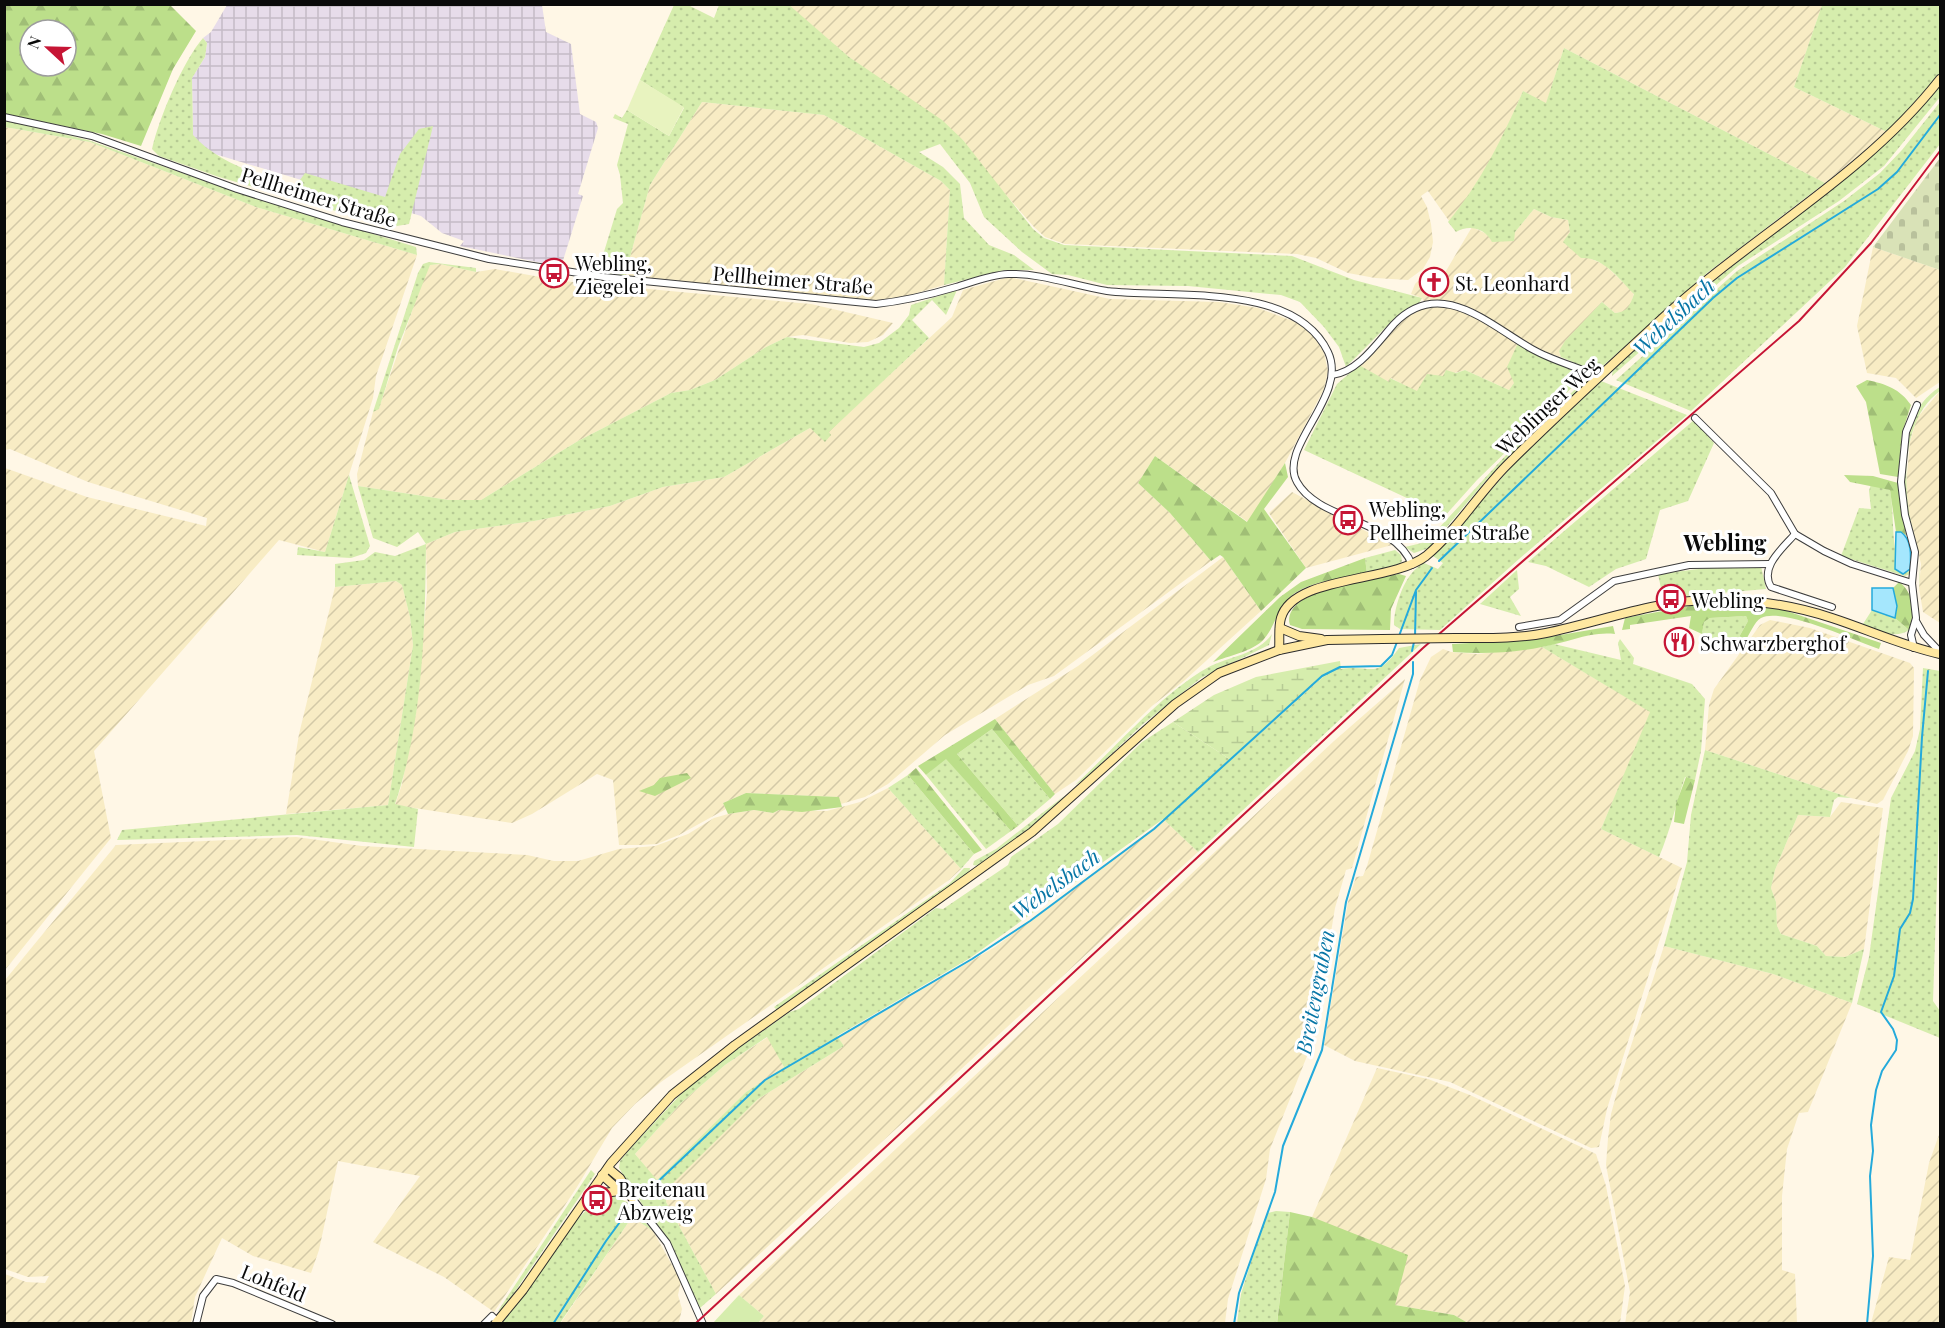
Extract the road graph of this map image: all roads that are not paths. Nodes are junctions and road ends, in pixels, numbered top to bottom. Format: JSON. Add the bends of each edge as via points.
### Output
{"nodes":[{"id":1,"x":1941,"y":79,"type":"edge"},
{"id":2,"x":4,"y":117,"type":"edge"},
{"id":3,"x":1332,"y":375,"type":"junction"},
{"id":4,"x":1600,"y":377,"type":"junction"},
{"id":5,"x":1917,"y":405,"type":"dead end"},
{"id":6,"x":1695,"y":418,"type":"dead end"},
{"id":7,"x":1795,"y":534,"type":"junction"},
{"id":8,"x":1770,"y":564,"type":"junction"},
{"id":9,"x":1412,"y":565,"type":"junction"},
{"id":10,"x":1912,"y":583,"type":"junction"},
{"id":11,"x":1832,"y":607,"type":"dead end"},
{"id":12,"x":1916,"y":621,"type":"junction"},
{"id":13,"x":1519,"y":627,"type":"dead end"},
{"id":14,"x":1280,"y":628,"type":"junction"},
{"id":15,"x":1921,"y":629,"type":"junction"},
{"id":16,"x":1328,"y":640,"type":"junction"},
{"id":17,"x":1914,"y":648,"type":"junction"},
{"id":18,"x":1279,"y":650,"type":"junction"},
{"id":19,"x":1941,"y":653,"type":"edge"},
{"id":20,"x":605,"y":1171,"type":"junction"},
{"id":21,"x":620,"y":1191,"type":"junction"},
{"id":22,"x":632,"y":1198,"type":"junction"},
{"id":23,"x":578,"y":1209,"type":"junction"},
{"id":24,"x":496,"y":1322,"type":"edge"},
{"id":25,"x":196,"y":1323,"type":"edge"},
{"id":26,"x":332,"y":1323,"type":"edge"},
{"id":27,"x":484,"y":1323,"type":"edge"},
{"id":28,"x":703,"y":1323,"type":"edge"}],
"edges":[{"from":1,"to":4,"type":"main road","name":"Weblinger Weg","via":[[1910,115],[1861,160],[1704,284]]},
{"from":2,"to":3,"type":"street","name":"Pellheimer Straße","via":[[92,136],[342,222],[423,244],[535,267],[860,303],[905,300],[1009,274],[1108,291],[1191,295],[1259,304],[1287,312],[1311,329],[1329,353]]},
{"from":3,"to":4,"type":"street","via":[[1345,373],[1401,318],[1434,302],[1471,311],[1535,350]]},
{"from":3,"to":9,"type":"street","via":[[1294,462],[1295,480],[1310,497],[1382,534],[1408,556]]},
{"from":4,"to":9,"type":"main road","name":"Weblinger Weg","via":[[1507,465],[1434,549]]},
{"from":5,"to":10,"type":"street","via":[[1906,432],[1901,482],[1915,552]]},
{"from":6,"to":7,"type":"street","via":[[1772,493]]},
{"from":7,"to":8,"type":"street"},
{"from":7,"to":10,"type":"street","via":[[1852,564]]},
{"from":8,"to":11,"type":"street","via":[[1771,587]]},
{"from":8,"to":13,"type":"street","via":[[1689,565],[1614,581],[1560,620]]},
{"from":9,"to":14,"type":"main road","name":"Weblinger Weg","via":[[1302,595],[1286,608]]},
{"from":10,"to":12,"type":"street"},
{"from":12,"to":15,"type":"street"},
{"from":12,"to":17,"type":"street","via":[[1911,635]]},
{"from":14,"to":16,"type":"main road","via":[[1299,636]]},
{"from":14,"to":18,"type":"main road"},
{"from":15,"to":17,"type":"street"},
{"from":15,"to":19,"type":"street"},
{"from":16,"to":17,"type":"main road","bridge":true,"via":[[1514,637],[1661,606],[1731,600],[1791,607]]},
{"from":16,"to":18,"type":"main road"},
{"from":17,"to":19,"type":"main road"},
{"from":18,"to":20,"type":"main road","via":[[1219,673],[1175,704],[1032,832],[702,1069],[661,1107]]},
{"from":20,"to":21,"type":"main road"},
{"from":20,"to":22,"type":"main road","via":[[620,1178]]},
{"from":20,"to":23,"type":"main road"},
{"from":21,"to":22,"type":"main road"},
{"from":21,"to":23,"type":"main road","via":[[603,1193]]},
{"from":22,"to":28,"type":"street","via":[[667,1244]]},
{"from":23,"to":24,"type":"main road","via":[[523,1290]]},
{"from":24,"to":27,"type":"street","via":[[492,1316]]},
{"from":25,"to":26,"type":"street","name":"Lohfeld","via":[[203,1296],[216,1279]]}]}
